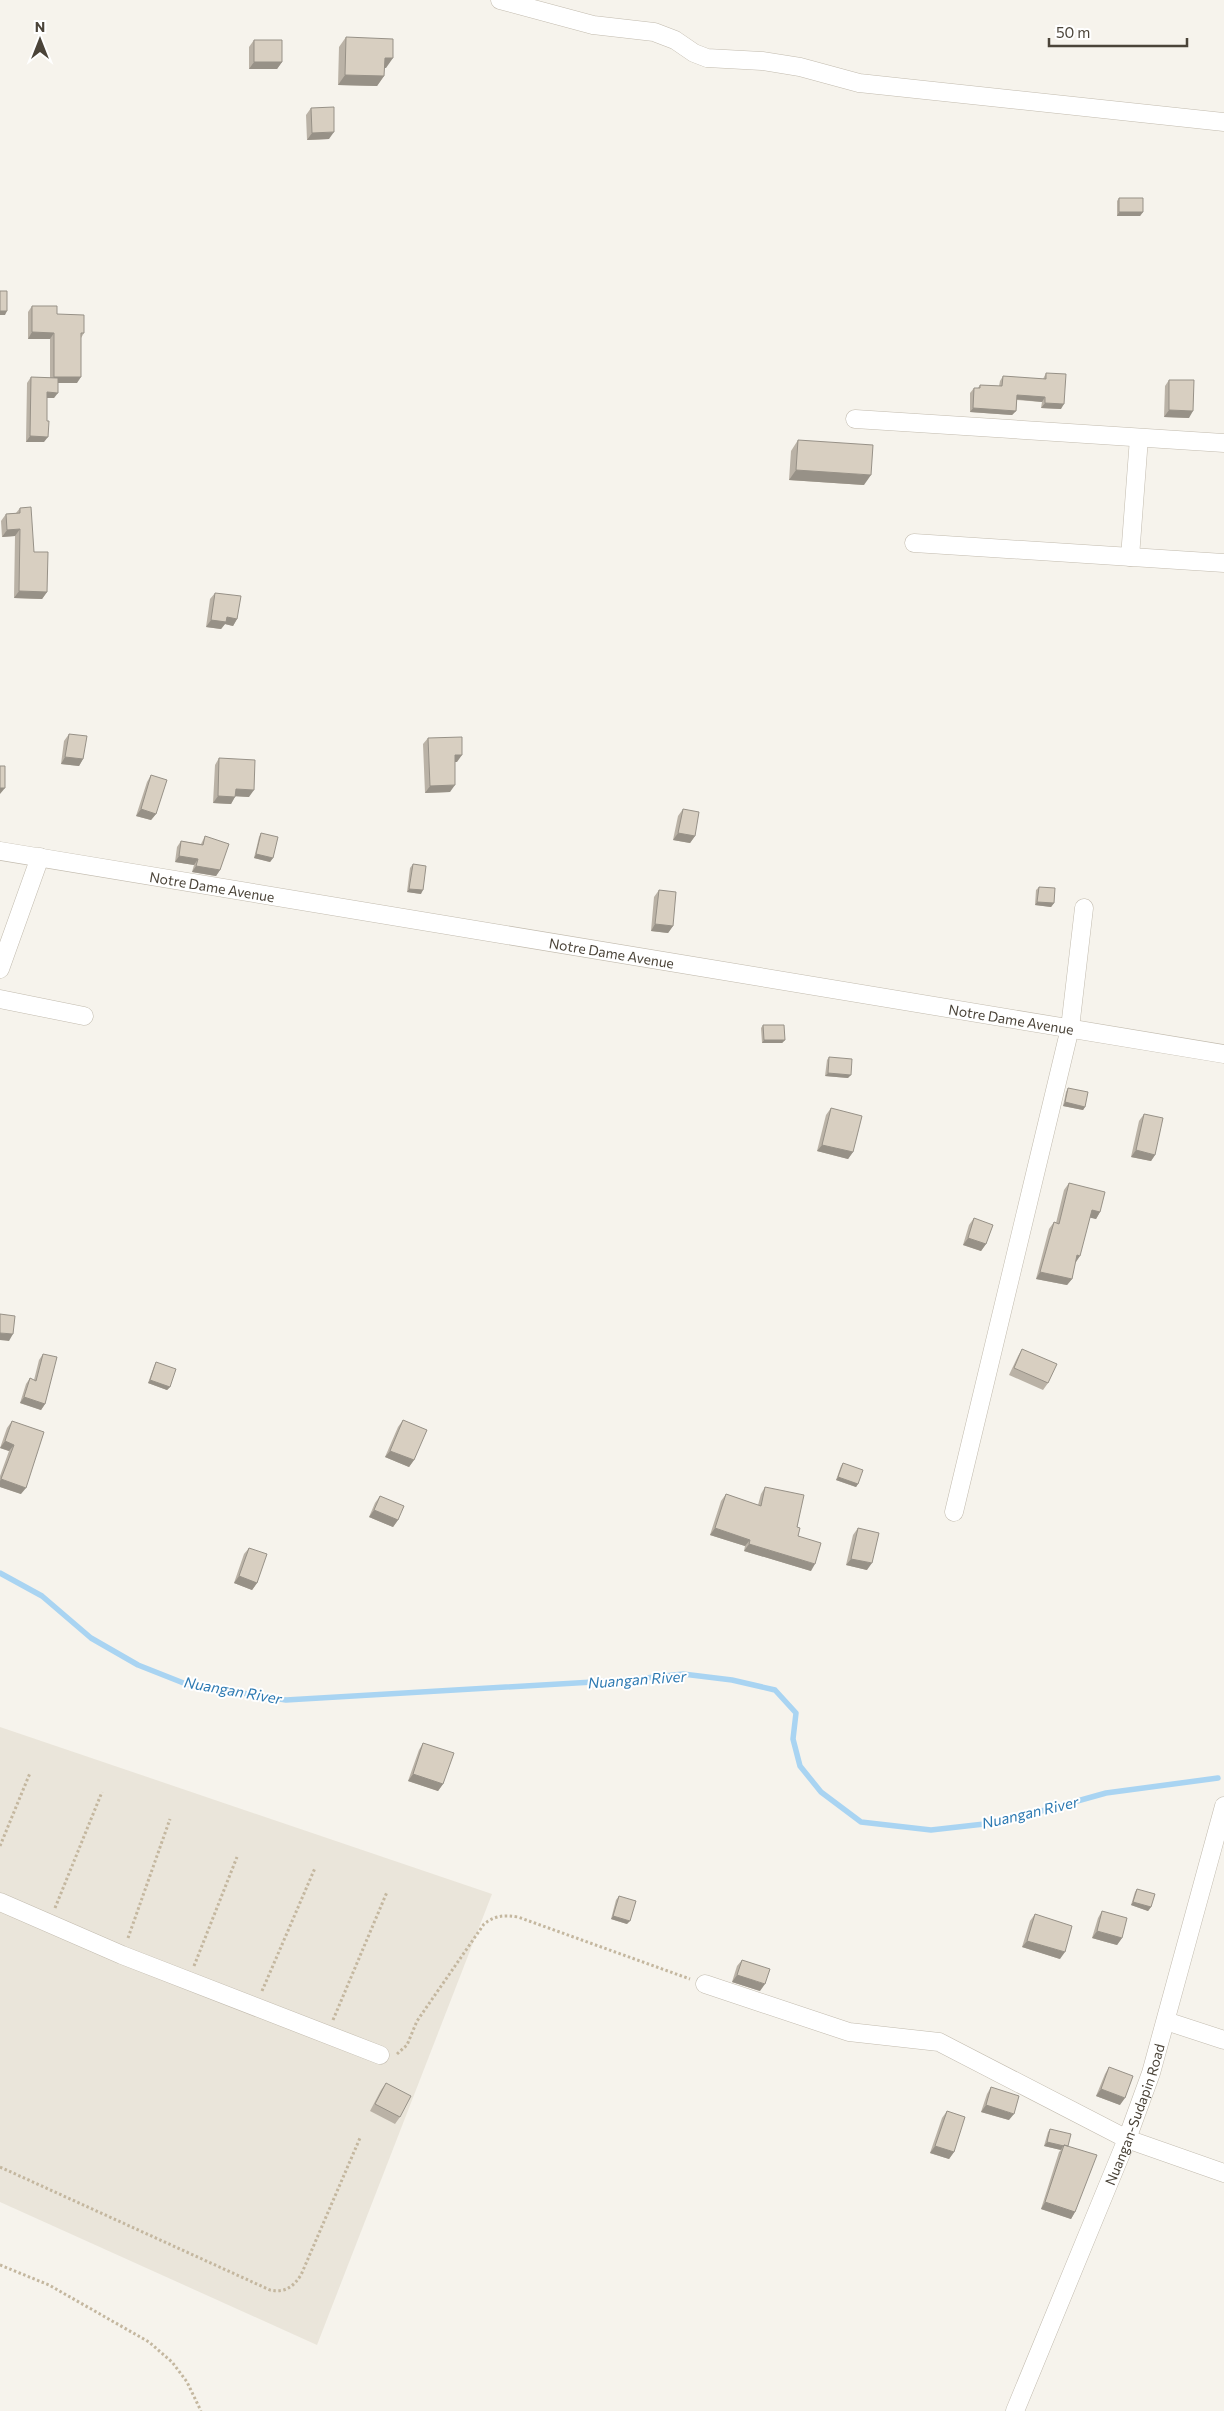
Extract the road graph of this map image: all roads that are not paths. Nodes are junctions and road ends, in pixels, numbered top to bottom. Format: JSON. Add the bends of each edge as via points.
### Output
{"nodes":[{"id":1,"x":500,"y":0,"type":"edge"},
{"id":2,"x":1224,"y":122,"type":"edge"},
{"id":3,"x":856,"y":419,"type":"dead end"},
{"id":4,"x":1139,"y":438,"type":"junction"},
{"id":5,"x":1224,"y":444,"type":"edge"},
{"id":6,"x":914,"y":543,"type":"dead end"},
{"id":7,"x":1130,"y":557,"type":"junction"},
{"id":8,"x":1224,"y":563,"type":"edge"},
{"id":9,"x":0,"y":851,"type":"edge"},
{"id":10,"x":40,"y":857,"type":"junction"},
{"id":11,"x":1084,"y":908,"type":"dead end"},
{"id":12,"x":0,"y":969,"type":"edge"},
{"id":13,"x":0,"y":999,"type":"edge"},
{"id":14,"x":84,"y":1016,"type":"dead end"},
{"id":15,"x":1070,"y":1028,"type":"junction"},
{"id":16,"x":1224,"y":1054,"type":"edge"},
{"id":17,"x":954,"y":1512,"type":"dead end"},
{"id":18,"x":1224,"y":1806,"type":"edge"},
{"id":19,"x":0,"y":1902,"type":"edge"},
{"id":20,"x":705,"y":1984,"type":"road end"},
{"id":21,"x":1166,"y":2021,"type":"junction"},
{"id":22,"x":1224,"y":2040,"type":"edge"},
{"id":23,"x":380,"y":2055,"type":"road end"},
{"id":24,"x":1127,"y":2138,"type":"junction"},
{"id":25,"x":1224,"y":2173,"type":"edge"},
{"id":26,"x":1015,"y":2411,"type":"edge"}],
"edges":[{"from":1,"to":2,"type":"street","via":[[593,25],[654,32],[707,58],[800,67],[859,83]]},
{"from":3,"to":4,"type":"street"},
{"from":4,"to":5,"type":"street"},
{"from":4,"to":7,"type":"street"},
{"from":6,"to":7,"type":"street"},
{"from":7,"to":8,"type":"street"},
{"from":9,"to":10,"type":"street","name":"Notre Dame Avenue"},
{"from":10,"to":12,"type":"street"},
{"from":10,"to":15,"type":"street","name":"Notre Dame Avenue"},
{"from":11,"to":15,"type":"street"},
{"from":13,"to":14,"type":"street"},
{"from":15,"to":16,"type":"street","name":"Notre Dame Avenue"},
{"from":15,"to":17,"type":"street"},
{"from":18,"to":21,"type":"street","name":"Nuangan-Sudapin Road"},
{"from":19,"to":23,"type":"street","via":[[122,1955]]},
{"from":20,"to":24,"type":"street","via":[[849,2032],[939,2042]]},
{"from":21,"to":22,"type":"street"},
{"from":21,"to":24,"type":"street","name":"Nuangan-Sudapin Road"},
{"from":24,"to":25,"type":"street"},
{"from":24,"to":26,"type":"street","name":"Nuangan-Sudapin Road"}]}
